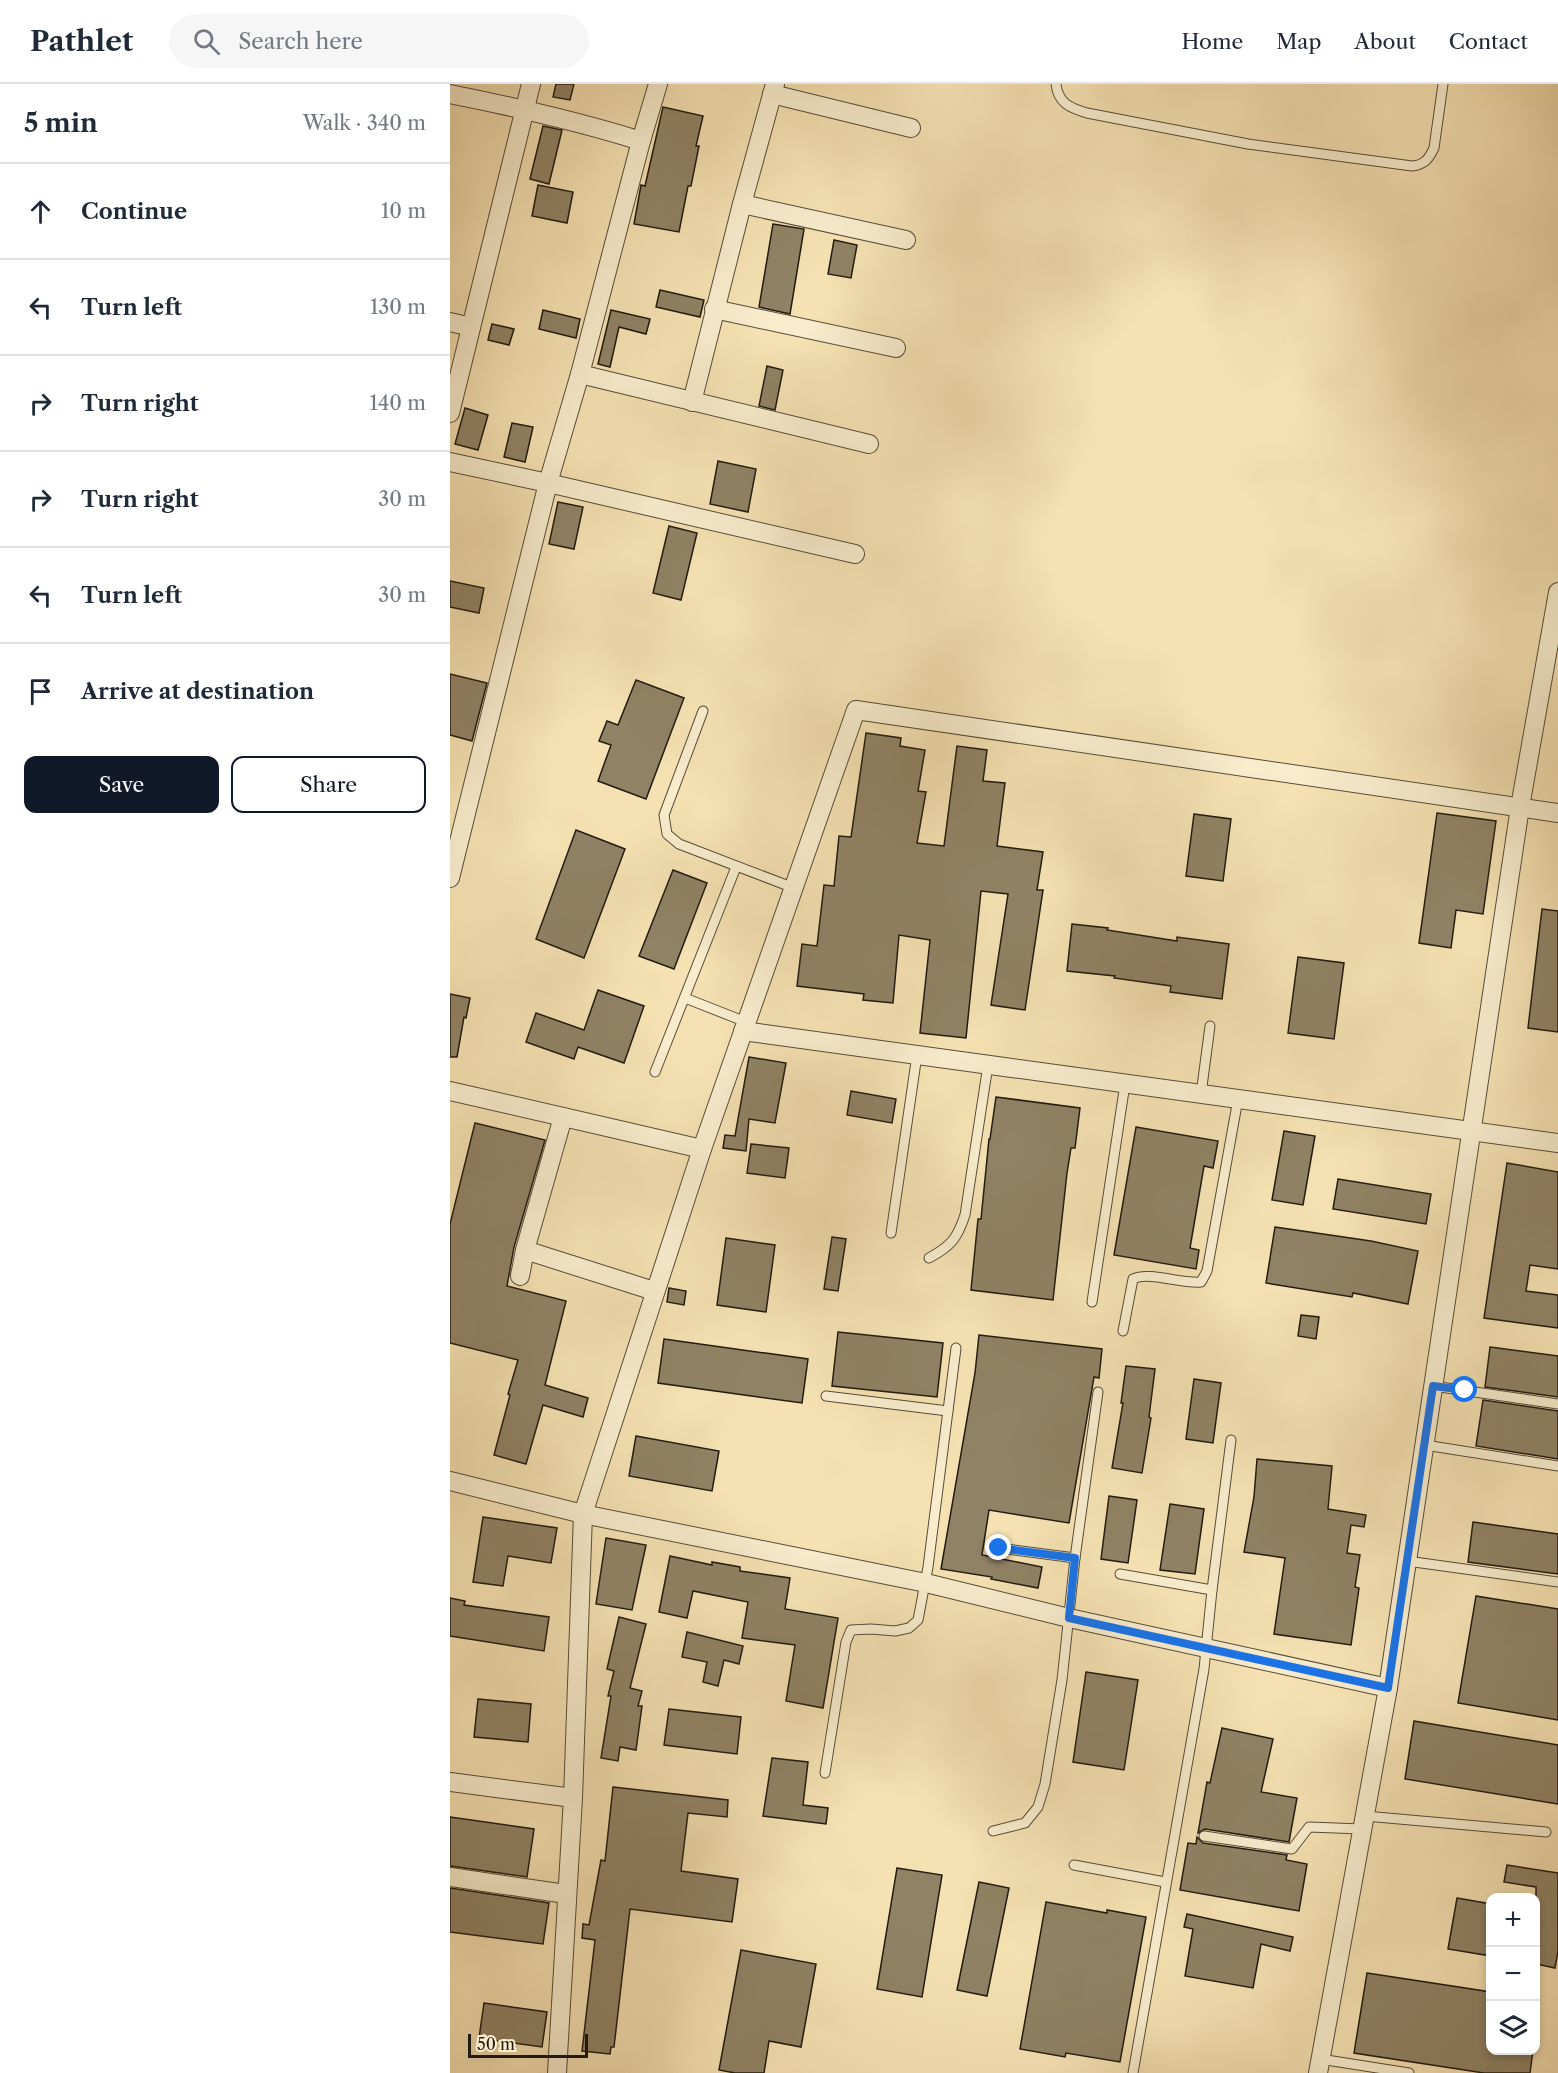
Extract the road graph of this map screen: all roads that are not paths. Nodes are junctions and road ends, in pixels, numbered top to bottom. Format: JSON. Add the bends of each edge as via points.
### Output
{"nodes":[{"id":1,"x":531,"y":84,"type":"edge"},
{"id":2,"x":658,"y":84,"type":"edge"},
{"id":3,"x":1056,"y":84,"type":"edge"},
{"id":4,"x":1443,"y":84,"type":"edge"},
{"id":5,"x":773,"y":89,"type":"edge"},
{"id":6,"x":450,"y":94,"type":"edge"},
{"id":7,"x":525,"y":109,"type":"junction"},
{"id":8,"x":911,"y":128,"type":"dead end"},
{"id":9,"x":641,"y":141,"type":"junction"},
{"id":10,"x":742,"y":204,"type":"junction"},
{"id":11,"x":906,"y":240,"type":"dead end"},
{"id":12,"x":714,"y":309,"type":"junction"},
{"id":13,"x":450,"y":322,"type":"edge"},
{"id":14,"x":471,"y":327,"type":"junction"},
{"id":15,"x":896,"y":348,"type":"dead end"},
{"id":16,"x":580,"y":374,"type":"junction"},
{"id":17,"x":692,"y":402,"type":"junction"},
{"id":18,"x":450,"y":413,"type":"edge"},
{"id":19,"x":869,"y":444,"type":"dead end"},
{"id":20,"x":450,"y":462,"type":"edge"},
{"id":21,"x":548,"y":483,"type":"junction"},
{"id":22,"x":855,"y":554,"type":"dead end"},
{"id":23,"x":1558,"y":592,"type":"edge"},
{"id":24,"x":703,"y":711,"type":"dead end"},
{"id":25,"x":1520,"y":807,"type":"junction"},
{"id":26,"x":458,"y":810,"type":"edge"},
{"id":27,"x":1558,"y":813,"type":"edge"},
{"id":28,"x":736,"y":867,"type":"junction"},
{"id":29,"x":450,"y":878,"type":"edge"},
{"id":30,"x":794,"y":888,"type":"junction"},
{"id":31,"x":685,"y":998,"type":"junction"},
{"id":32,"x":1210,"y":1026,"type":"dead end"},
{"id":33,"x":745,"y":1027,"type":"junction"},
{"id":34,"x":917,"y":1055,"type":"junction"},
{"id":35,"x":988,"y":1065,"type":"junction"},
{"id":36,"x":655,"y":1072,"type":"dead end"},
{"id":37,"x":1125,"y":1084,"type":"junction"},
{"id":38,"x":450,"y":1091,"type":"edge"},
{"id":39,"x":1201,"y":1094,"type":"junction"},
{"id":40,"x":1238,"y":1099,"type":"junction"},
{"id":41,"x":563,"y":1117,"type":"junction"},
{"id":42,"x":1472,"y":1131,"type":"junction"},
{"id":43,"x":1558,"y":1143,"type":"edge"},
{"id":44,"x":702,"y":1149,"type":"junction"},
{"id":45,"x":891,"y":1233,"type":"dead end"},
{"id":46,"x":525,"y":1250,"type":"junction"},
{"id":47,"x":929,"y":1258,"type":"dead end"},
{"id":48,"x":520,"y":1276,"type":"dead end"},
{"id":49,"x":654,"y":1291,"type":"junction"},
{"id":50,"x":1092,"y":1302,"type":"dead end"},
{"id":51,"x":1123,"y":1331,"type":"dead end"},
{"id":52,"x":956,"y":1348,"type":"dead end"},
{"id":53,"x":1433,"y":1386,"type":"junction"},
{"id":54,"x":1098,"y":1392,"type":"dead end"},
{"id":55,"x":826,"y":1396,"type":"dead end"},
{"id":56,"x":1558,"y":1404,"type":"edge"},
{"id":57,"x":948,"y":1411,"type":"junction"},
{"id":58,"x":1231,"y":1440,"type":"dead end"},
{"id":59,"x":1425,"y":1445,"type":"junction"},
{"id":60,"x":1558,"y":1466,"type":"edge"},
{"id":61,"x":450,"y":1481,"type":"edge"},
{"id":62,"x":583,"y":1514,"type":"junction"},
{"id":63,"x":999,"y":1548,"type":"dead end"},
{"id":64,"x":1075,"y":1558,"type":"junction"},
{"id":65,"x":1407,"y":1562,"type":"junction"},
{"id":66,"x":1120,"y":1574,"type":"dead end"},
{"id":67,"x":1558,"y":1582,"type":"edge"},
{"id":68,"x":926,"y":1583,"type":"junction"},
{"id":69,"x":1212,"y":1590,"type":"junction"},
{"id":70,"x":1069,"y":1618,"type":"junction"},
{"id":71,"x":1206,"y":1646,"type":"junction"},
{"id":72,"x":1388,"y":1688,"type":"junction"},
{"id":73,"x":825,"y":1773,"type":"dead end"},
{"id":74,"x":450,"y":1782,"type":"edge"},
{"id":75,"x":573,"y":1798,"type":"junction"},
{"id":76,"x":1364,"y":1823,"type":"junction"},
{"id":77,"x":993,"y":1831,"type":"dead end"},
{"id":78,"x":1546,"y":1832,"type":"dead end"},
{"id":79,"x":1204,"y":1836,"type":"dead end"},
{"id":80,"x":1074,"y":1865,"type":"dead end"},
{"id":81,"x":450,"y":1877,"type":"edge"},
{"id":82,"x":1165,"y":1882,"type":"junction"},
{"id":83,"x":566,"y":1894,"type":"junction"},
{"id":84,"x":1319,"y":2066,"type":"edge"},
{"id":85,"x":557,"y":2073,"type":"edge"},
{"id":86,"x":1133,"y":2073,"type":"edge"},
{"id":87,"x":1409,"y":2073,"type":"edge"}],
"edges":[{"from":1,"to":7,"type":"street"},
{"from":2,"to":9,"type":"street"},
{"from":3,"to":4,"type":"lane","via":[[1061,101],[1087,113],[1248,144],[1412,166],[1421,165],[1431,156]]},
{"from":5,"to":8,"type":"street"},
{"from":5,"to":10,"type":"street"},
{"from":6,"to":7,"type":"street"},
{"from":7,"to":9,"type":"street"},
{"from":7,"to":14,"type":"street"},
{"from":9,"to":16,"type":"street"},
{"from":10,"to":11,"type":"street"},
{"from":10,"to":12,"type":"street"},
{"from":12,"to":15,"type":"street"},
{"from":12,"to":17,"type":"street"},
{"from":13,"to":14,"type":"street"},
{"from":14,"to":18,"type":"street"},
{"from":16,"to":17,"type":"street"},
{"from":16,"to":21,"type":"street"},
{"from":17,"to":19,"type":"street"},
{"from":20,"to":21,"type":"street"},
{"from":21,"to":22,"type":"street"},
{"from":21,"to":26,"type":"street"},
{"from":23,"to":25,"type":"street"},
{"from":24,"to":28,"type":"lane","via":[[664,815],[667,834],[679,844]]},
{"from":25,"to":27,"type":"street"},
{"from":25,"to":30,"type":"street","via":[[856,710]]},
{"from":25,"to":42,"type":"street"},
{"from":26,"to":29,"type":"street"},
{"from":28,"to":30,"type":"lane"},
{"from":28,"to":31,"type":"lane"},
{"from":30,"to":33,"type":"street"},
{"from":31,"to":33,"type":"lane"},
{"from":31,"to":36,"type":"lane"},
{"from":32,"to":39,"type":"lane"},
{"from":33,"to":34,"type":"street"},
{"from":33,"to":44,"type":"street"},
{"from":34,"to":35,"type":"street"},
{"from":34,"to":45,"type":"lane"},
{"from":35,"to":37,"type":"street"},
{"from":35,"to":47,"type":"lane","via":[[965,1215],[958,1235],[945,1250]]},
{"from":37,"to":39,"type":"street"},
{"from":37,"to":50,"type":"lane"},
{"from":38,"to":41,"type":"street"},
{"from":39,"to":40,"type":"street"},
{"from":40,"to":42,"type":"street"},
{"from":40,"to":51,"type":"lane","via":[[1207,1271],[1201,1282],[1188,1284],[1140,1275],[1133,1279]]},
{"from":41,"to":44,"type":"street"},
{"from":41,"to":46,"type":"street"},
{"from":42,"to":43,"type":"street"},
{"from":42,"to":53,"type":"street"},
{"from":44,"to":49,"type":"street"},
{"from":46,"to":48,"type":"street"},
{"from":46,"to":49,"type":"street"},
{"from":49,"to":62,"type":"street"},
{"from":52,"to":57,"type":"lane"},
{"from":53,"to":56,"type":"lane"},
{"from":53,"to":59,"type":"street"},
{"from":54,"to":64,"type":"lane"},
{"from":55,"to":57,"type":"lane"},
{"from":57,"to":68,"type":"lane"},
{"from":58,"to":69,"type":"lane"},
{"from":59,"to":60,"type":"lane"},
{"from":59,"to":65,"type":"street"},
{"from":61,"to":62,"type":"street"},
{"from":62,"to":68,"type":"street"},
{"from":62,"to":75,"type":"street"},
{"from":63,"to":64,"type":"lane"},
{"from":64,"to":70,"type":"lane"},
{"from":65,"to":67,"type":"lane"},
{"from":65,"to":72,"type":"street"},
{"from":66,"to":69,"type":"lane"},
{"from":68,"to":70,"type":"street"},
{"from":68,"to":73,"type":"lane","via":[[918,1620],[909,1628],[851,1630]]},
{"from":69,"to":71,"type":"lane"},
{"from":70,"to":71,"type":"street"},
{"from":70,"to":77,"type":"lane","via":[[1045,1784],[1038,1807],[1025,1823]]},
{"from":71,"to":72,"type":"street"},
{"from":71,"to":82,"type":"lane"},
{"from":72,"to":76,"type":"street"},
{"from":74,"to":75,"type":"street"},
{"from":75,"to":83,"type":"street"},
{"from":76,"to":78,"type":"lane"},
{"from":76,"to":79,"type":"lane","via":[[1309,1827],[1292,1849]]},
{"from":76,"to":84,"type":"street"},
{"from":80,"to":82,"type":"lane"},
{"from":81,"to":83,"type":"street"},
{"from":82,"to":86,"type":"lane"},
{"from":83,"to":85,"type":"street"},
{"from":84,"to":87,"type":"lane"}]}
